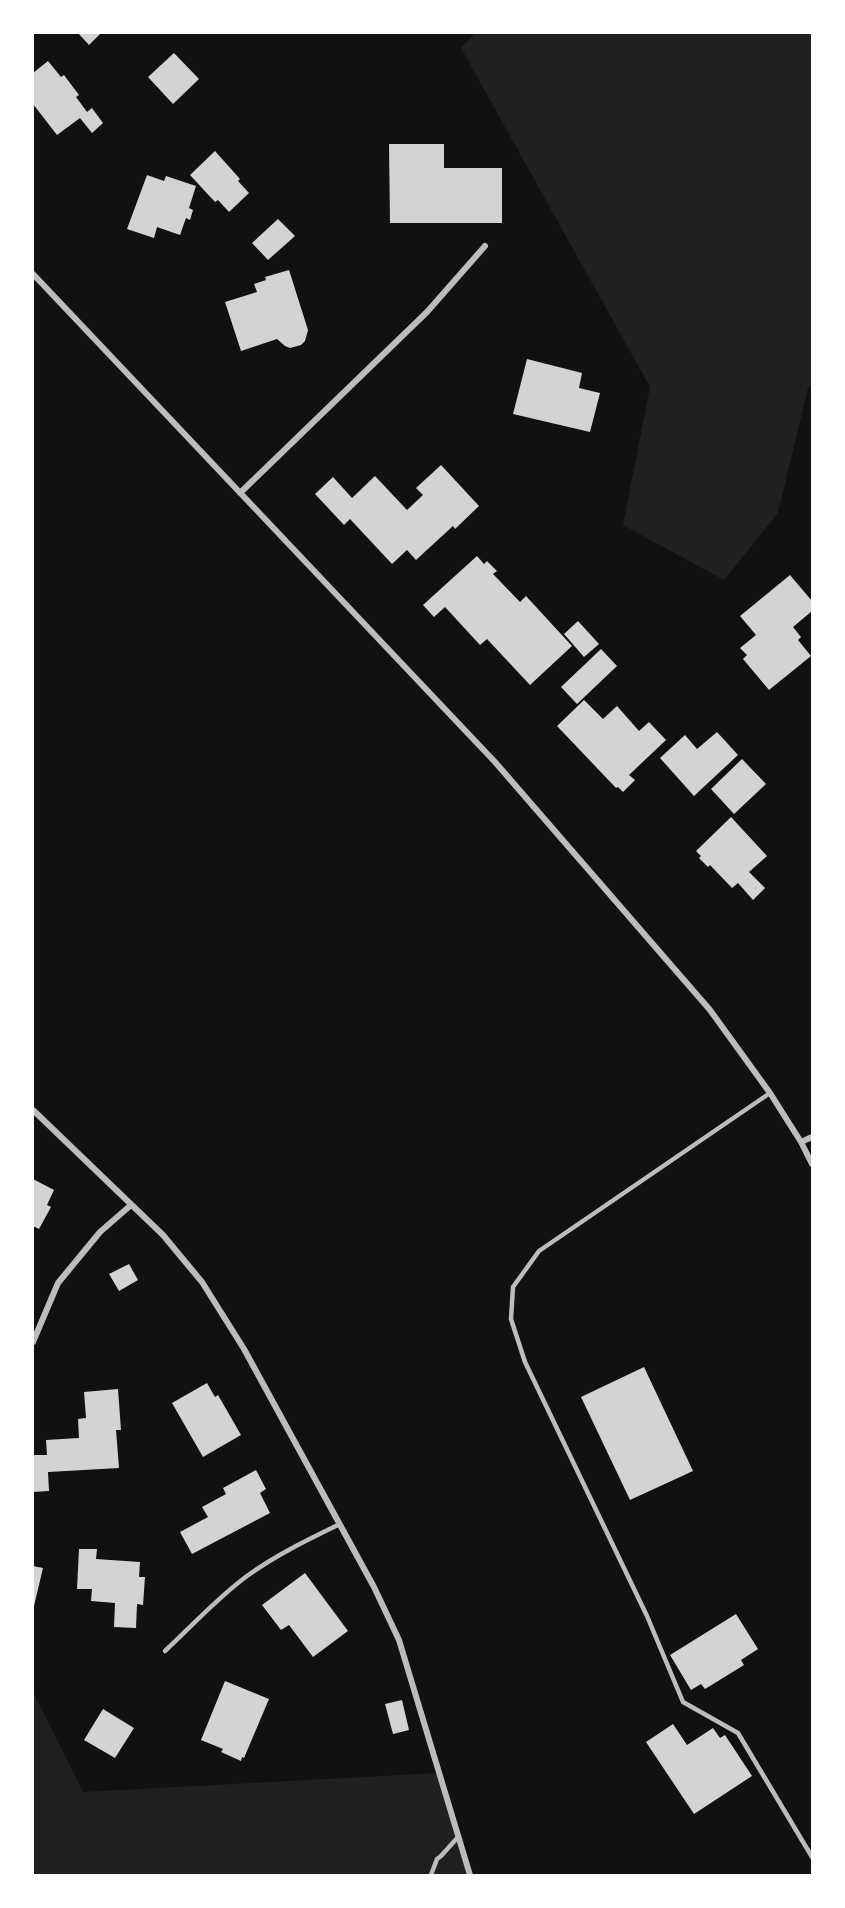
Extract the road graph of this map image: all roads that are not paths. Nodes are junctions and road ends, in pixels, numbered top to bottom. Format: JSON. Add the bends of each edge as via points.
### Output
{"nodes":[{"id":1,"x":485,"y":246,"type":"dead end"},
{"id":2,"x":33,"y":274,"type":"edge"},
{"id":3,"x":240,"y":494,"type":"junction"},
{"id":4,"x":770,"y":1093,"type":"junction"},
{"id":5,"x":33,"y":1110,"type":"edge"},
{"id":6,"x":812,"y":1137,"type":"edge"},
{"id":7,"x":801,"y":1142,"type":"junction"},
{"id":8,"x":812,"y":1164,"type":"edge"},
{"id":9,"x":131,"y":1205,"type":"junction"},
{"id":10,"x":33,"y":1342,"type":"edge"},
{"id":11,"x":340,"y":1524,"type":"junction"},
{"id":12,"x":165,"y":1651,"type":"dead end"},
{"id":13,"x":459,"y":1836,"type":"junction"},
{"id":14,"x":812,"y":1857,"type":"edge"},
{"id":15,"x":431,"y":1875,"type":"edge"},
{"id":16,"x":470,"y":1875,"type":"edge"}],
"edges":[{"from":1,"to":3,"type":"street","via":[[428,312]]},
{"from":2,"to":3,"type":"street"},
{"from":3,"to":4,"type":"street","via":[[495,762],[710,1010]]},
{"from":4,"to":7,"type":"street"},
{"from":4,"to":14,"type":"lane","via":[[539,1251],[513,1287],[511,1319],[525,1362],[647,1616],[683,1702],[738,1733]]},
{"from":5,"to":9,"type":"street"},
{"from":6,"to":7,"type":"street"},
{"from":7,"to":8,"type":"street"},
{"from":9,"to":10,"type":"street","via":[[100,1232],[58,1283]]},
{"from":9,"to":11,"type":"street","via":[[164,1235],[202,1282],[244,1349]]},
{"from":11,"to":12,"type":"lane","via":[[248,1575]]},
{"from":11,"to":13,"type":"street","via":[[399,1640]]},
{"from":13,"to":15,"type":"lane","via":[[437,1859]]},
{"from":13,"to":16,"type":"street"}]}
